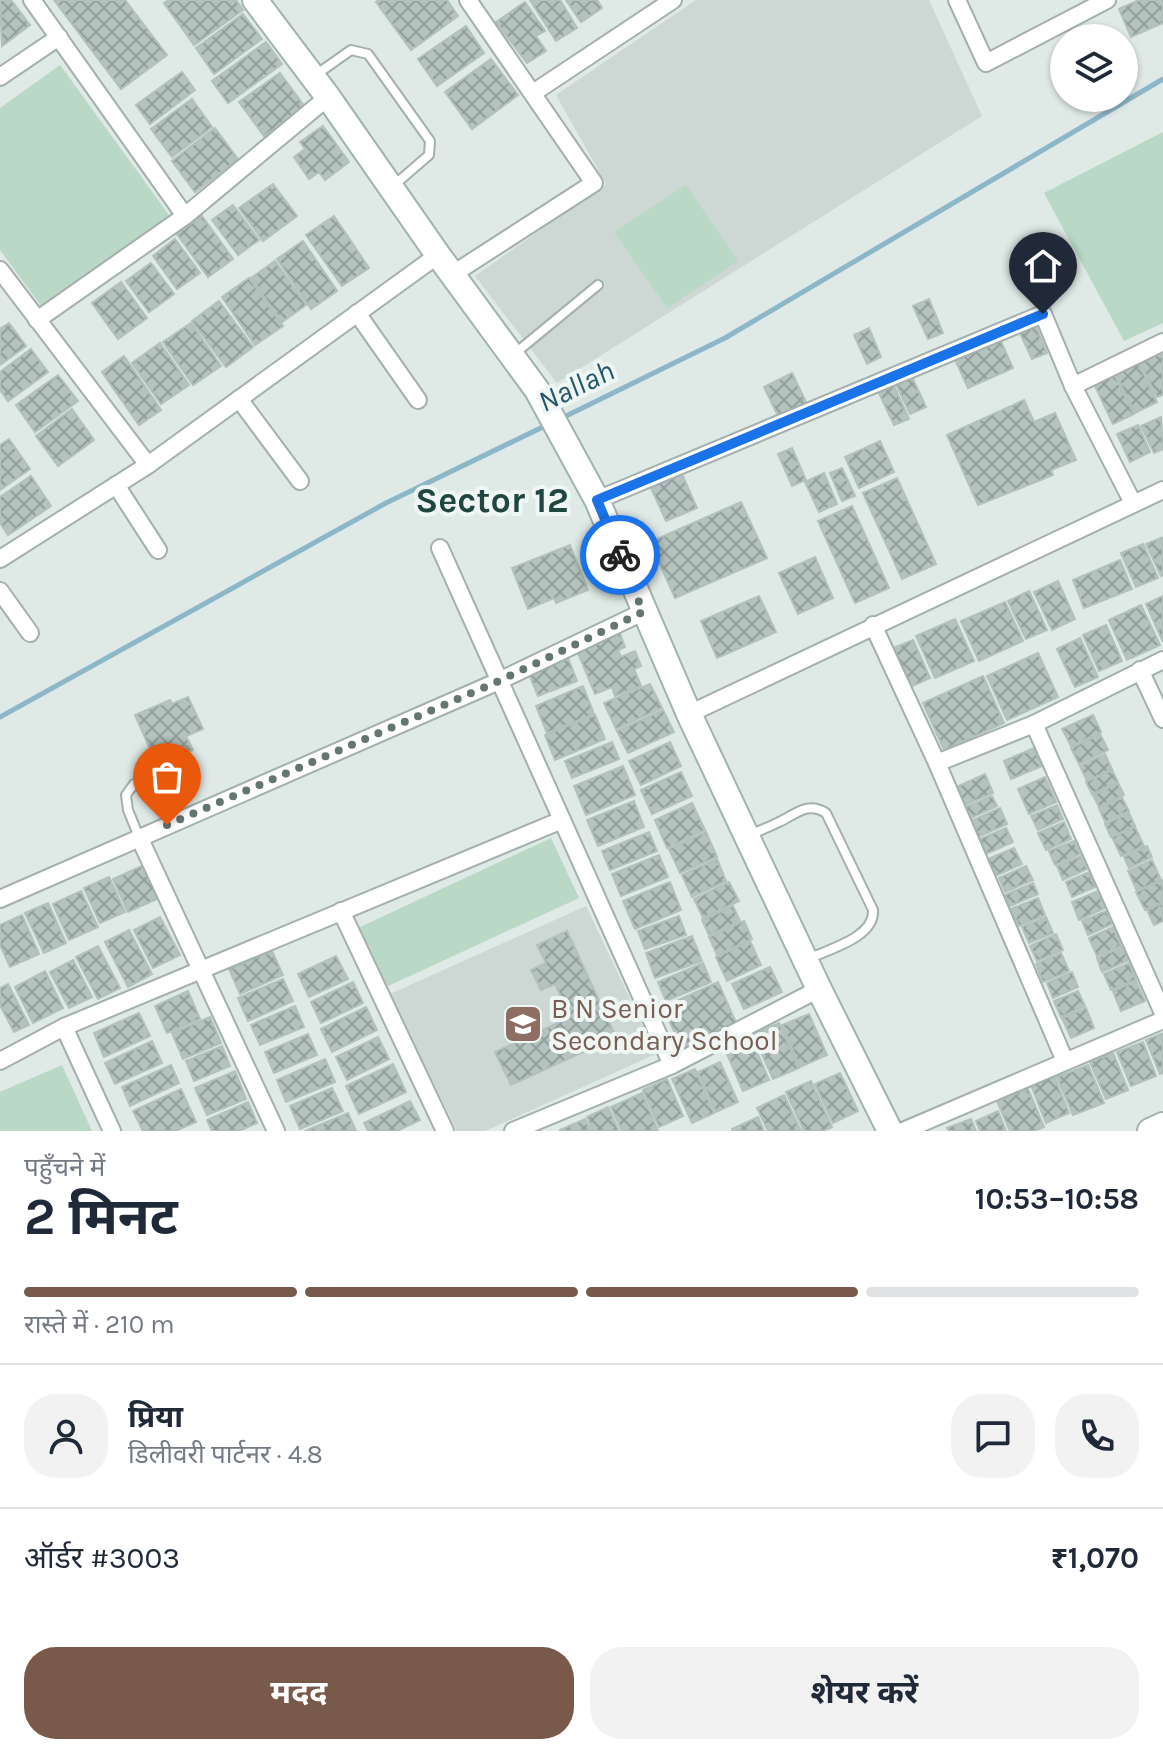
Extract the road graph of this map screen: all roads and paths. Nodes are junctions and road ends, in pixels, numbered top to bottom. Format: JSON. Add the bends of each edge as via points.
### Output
{"nodes":[{"id":1,"x":32,"y":0,"type":"edge"},
{"id":2,"x":255,"y":0,"type":"edge"},
{"id":3,"x":468,"y":0,"type":"edge"},
{"id":4,"x":673,"y":0,"type":"edge"},
{"id":5,"x":957,"y":0,"type":"edge"},
{"id":6,"x":1107,"y":0,"type":"edge"},
{"id":7,"x":59,"y":37,"type":"junction"},
{"id":8,"x":0,"y":77,"type":"edge"},
{"id":9,"x":313,"y":77,"type":"junction"},
{"id":10,"x":533,"y":93,"type":"junction"},
{"id":11,"x":328,"y":97,"type":"junction"},
{"id":12,"x":391,"y":188,"type":"junction"},
{"id":13,"x":185,"y":216,"type":"junction"},
{"id":14,"x":438,"y":255,"type":"junction"},
{"id":15,"x":0,"y":270,"type":"edge"},
{"id":16,"x":453,"y":274,"type":"junction"},
{"id":17,"x":598,"y":285,"type":"dead end"},
{"id":18,"x":357,"y":313,"type":"junction"},
{"id":19,"x":37,"y":320,"type":"junction"},
{"id":20,"x":1163,"y":342,"type":"edge"},
{"id":21,"x":512,"y":356,"type":"junction"},
{"id":22,"x":1073,"y":386,"type":"junction"},
{"id":23,"x":239,"y":399,"type":"junction"},
{"id":24,"x":418,"y":400,"type":"dead end"},
{"id":25,"x":148,"y":465,"type":"junction"},
{"id":26,"x":300,"y":481,"type":"dead end"},
{"id":27,"x":116,"y":485,"type":"junction"},
{"id":28,"x":1163,"y":490,"type":"edge"},
{"id":29,"x":597,"y":500,"type":"junction"},
{"id":30,"x":1133,"y":503,"type":"junction"},
{"id":31,"x":440,"y":548,"type":"dead end"},
{"id":32,"x":158,"y":550,"type":"dead end"},
{"id":33,"x":0,"y":559,"type":"edge"},
{"id":34,"x":0,"y":591,"type":"edge"},
{"id":35,"x":643,"y":612,"type":"junction"},
{"id":36,"x":873,"y":625,"type":"junction"},
{"id":37,"x":30,"y":633,"type":"dead end"},
{"id":38,"x":1163,"y":660,"type":"edge"},
{"id":39,"x":1140,"y":670,"type":"junction"},
{"id":40,"x":499,"y":681,"type":"junction"},
{"id":41,"x":689,"y":714,"type":"junction"},
{"id":42,"x":1163,"y":719,"type":"edge"},
{"id":43,"x":1034,"y":724,"type":"junction"},
{"id":44,"x":937,"y":763,"type":"junction"},
{"id":45,"x":171,"y":770,"type":"dead end"},
{"id":46,"x":562,"y":820,"type":"junction"},
{"id":47,"x":747,"y":836,"type":"junction"},
{"id":48,"x":139,"y":837,"type":"junction"},
{"id":49,"x":0,"y":899,"type":"edge"},
{"id":50,"x":341,"y":911,"type":"junction"},
{"id":51,"x":805,"y":960,"type":"junction"},
{"id":52,"x":199,"y":970,"type":"junction"},
{"id":53,"x":819,"y":989,"type":"junction"},
{"id":54,"x":1163,"y":1013,"type":"edge"},
{"id":55,"x":1163,"y":1020,"type":"edge"},
{"id":56,"x":64,"y":1027,"type":"junction"},
{"id":57,"x":0,"y":1061,"type":"edge"},
{"id":58,"x":1065,"y":1061,"type":"junction"},
{"id":59,"x":672,"y":1065,"type":"junction"},
{"id":60,"x":1163,"y":1125,"type":"edge"},
{"id":61,"x":112,"y":1131,"type":"edge"},
{"id":62,"x":276,"y":1131,"type":"edge"},
{"id":63,"x":445,"y":1131,"type":"edge"},
{"id":64,"x":513,"y":1131,"type":"edge"},
{"id":65,"x":890,"y":1131,"type":"edge"},
{"id":66,"x":903,"y":1131,"type":"edge"},
{"id":67,"x":1150,"y":1131,"type":"edge"}],
"edges":[{"from":1,"to":7,"type":"street"},
{"from":2,"to":9,"type":"street"},
{"from":3,"to":10,"type":"street"},
{"from":4,"to":10,"type":"street"},
{"from":5,"to":6,"type":"street","via":[[986,63]]},
{"from":7,"to":8,"type":"street"},
{"from":7,"to":13,"type":"street"},
{"from":9,"to":11,"type":"street"},
{"from":9,"to":12,"type":"lane","via":[[351,50],[368,54],[430,141],[429,155]]},
{"from":10,"to":16,"type":"street","via":[[594,183]]},
{"from":11,"to":12,"type":"street"},
{"from":11,"to":13,"type":"street"},
{"from":12,"to":14,"type":"street"},
{"from":13,"to":19,"type":"street"},
{"from":14,"to":16,"type":"street"},
{"from":14,"to":18,"type":"street"},
{"from":15,"to":19,"type":"street"},
{"from":16,"to":21,"type":"street"},
{"from":17,"to":21,"type":"lane"},
{"from":18,"to":23,"type":"street"},
{"from":18,"to":24,"type":"street"},
{"from":19,"to":25,"type":"street"},
{"from":20,"to":22,"type":"street"},
{"from":21,"to":29,"type":"street","via":[[537,390]]},
{"from":22,"to":29,"type":"street","via":[[1043,314]]},
{"from":22,"to":30,"type":"street"},
{"from":23,"to":25,"type":"street"},
{"from":23,"to":26,"type":"street"},
{"from":25,"to":27,"type":"street"},
{"from":27,"to":32,"type":"street"},
{"from":27,"to":33,"type":"street"},
{"from":28,"to":30,"type":"street"},
{"from":29,"to":35,"type":"street"},
{"from":30,"to":36,"type":"street"},
{"from":31,"to":40,"type":"street"},
{"from":34,"to":37,"type":"street"},
{"from":35,"to":40,"type":"street"},
{"from":35,"to":41,"type":"street"},
{"from":36,"to":41,"type":"street"},
{"from":36,"to":44,"type":"street"},
{"from":38,"to":39,"type":"street"},
{"from":39,"to":42,"type":"street"},
{"from":39,"to":43,"type":"street"},
{"from":40,"to":46,"type":"street"},
{"from":40,"to":48,"type":"street"},
{"from":41,"to":47,"type":"street"},
{"from":43,"to":44,"type":"street"},
{"from":43,"to":54,"type":"street"},
{"from":44,"to":58,"type":"street"},
{"from":45,"to":48,"type":"lane","via":[[134,784],[126,795]]},
{"from":46,"to":50,"type":"street"},
{"from":46,"to":59,"type":"street"},
{"from":47,"to":51,"type":"street"},
{"from":47,"to":51,"type":"lane","via":[[802,809],[822,810],[873,910],[874,920],[865,933]]},
{"from":48,"to":49,"type":"street"},
{"from":48,"to":52,"type":"street"},
{"from":50,"to":52,"type":"street"},
{"from":50,"to":63,"type":"street"},
{"from":51,"to":53,"type":"street"},
{"from":52,"to":56,"type":"street"},
{"from":52,"to":62,"type":"street"},
{"from":53,"to":59,"type":"street"},
{"from":53,"to":65,"type":"street"},
{"from":55,"to":58,"type":"street"},
{"from":56,"to":57,"type":"street"},
{"from":56,"to":61,"type":"street"},
{"from":58,"to":66,"type":"street"},
{"from":59,"to":64,"type":"street"},
{"from":60,"to":67,"type":"street"}]}
